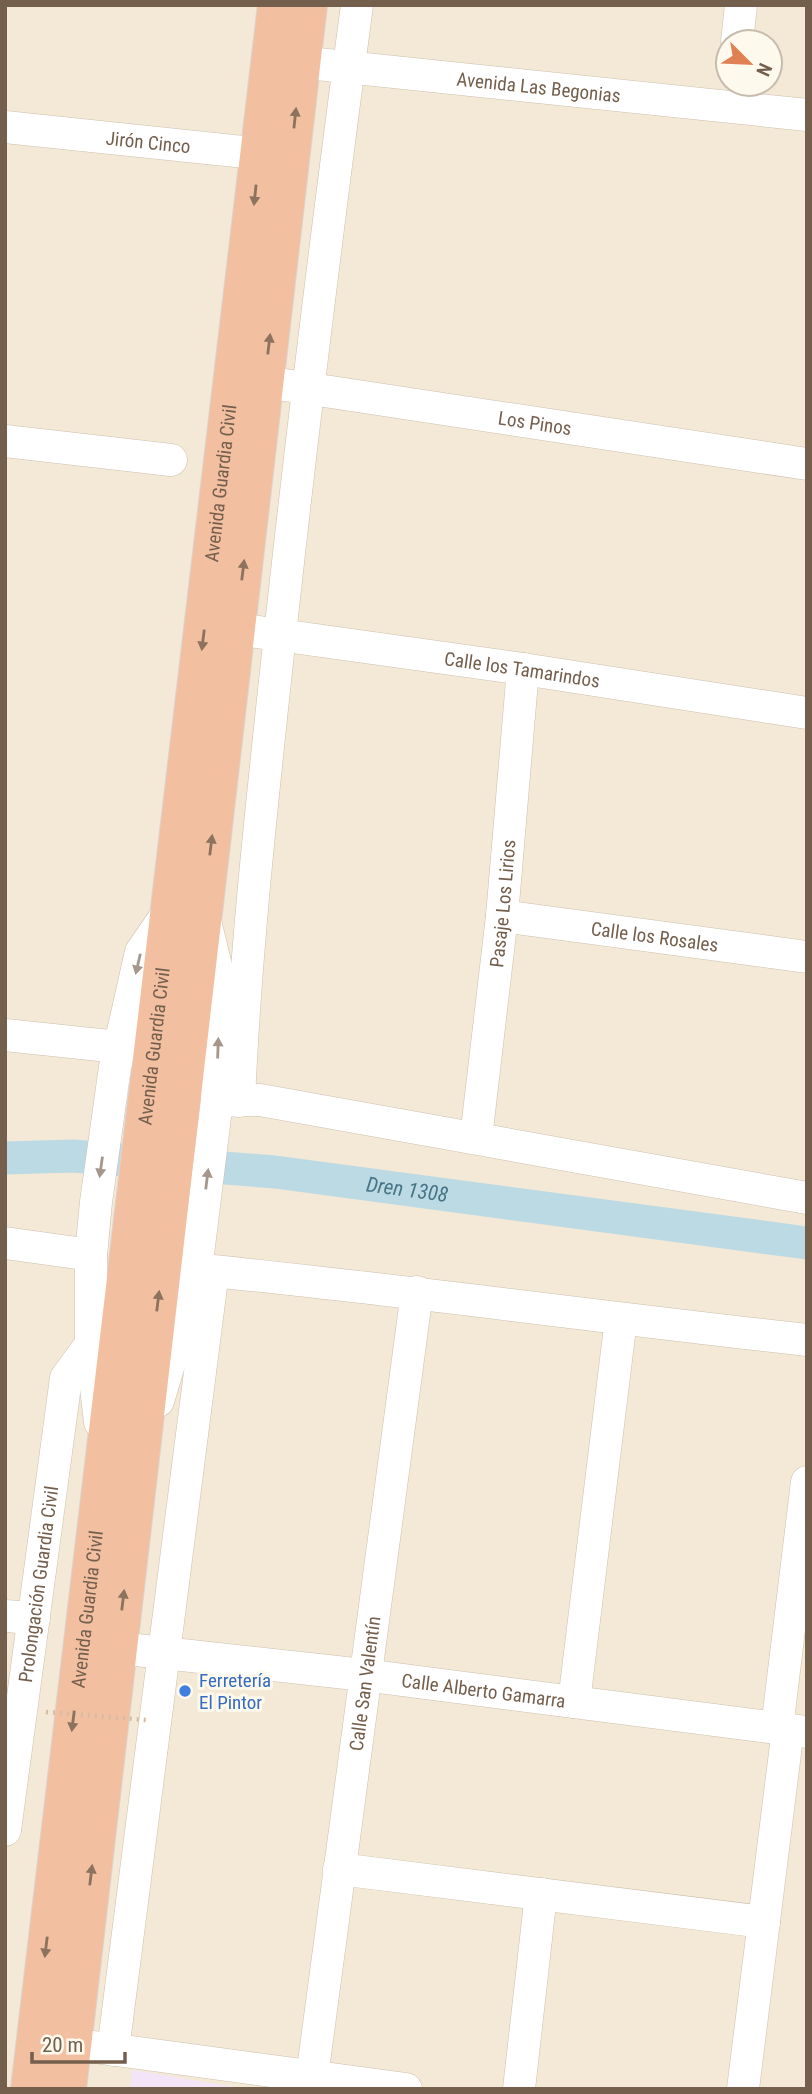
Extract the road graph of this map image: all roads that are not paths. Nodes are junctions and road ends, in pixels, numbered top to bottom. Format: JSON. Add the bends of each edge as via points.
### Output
{"nodes":[{"id":1,"x":277,"y":5,"type":"edge"},
{"id":2,"x":308,"y":5,"type":"edge"},
{"id":3,"x":357,"y":5,"type":"edge"},
{"id":4,"x":741,"y":5,"type":"edge"},
{"id":5,"x":739,"y":28,"type":"edge"},
{"id":6,"x":286,"y":61,"type":"junction"},
{"id":7,"x":349,"y":67,"type":"junction"},
{"id":8,"x":714,"y":95,"type":"edge"},
{"id":9,"x":738,"y":98,"type":"edge"},
{"id":10,"x":807,"y":115,"type":"edge"},
{"id":11,"x":5,"y":127,"type":"edge"},
{"id":12,"x":275,"y":155,"type":"junction"},
{"id":13,"x":265,"y":382,"type":"junction"},
{"id":14,"x":307,"y":389,"type":"junction"},
{"id":15,"x":5,"y":441,"type":"edge"},
{"id":16,"x":171,"y":460,"type":"dead end"},
{"id":17,"x":807,"y":464,"type":"edge"},
{"id":18,"x":236,"y":629,"type":"junction"},
{"id":19,"x":280,"y":635,"type":"junction"},
{"id":20,"x":523,"y":669,"type":"junction"},
{"id":21,"x":807,"y":713,"type":"edge"},
{"id":22,"x":188,"y":909,"type":"junction"},
{"id":23,"x":502,"y":916,"type":"junction"},
{"id":24,"x":807,"y":957,"type":"edge"},
{"id":25,"x":5,"y":1035,"type":"edge"},
{"id":26,"x":119,"y":1047,"type":"junction"},
{"id":27,"x":200,"y":1107,"type":"junction"},
{"id":28,"x":476,"y":1138,"type":"junction"},
{"id":29,"x":807,"y":1198,"type":"edge"},
{"id":30,"x":165,"y":1240,"type":"junction"},
{"id":31,"x":5,"y":1243,"type":"edge"},
{"id":32,"x":92,"y":1245,"type":"junction"},
{"id":33,"x":417,"y":1292,"type":"junction"},
{"id":34,"x":621,"y":1319,"type":"junction"},
{"id":35,"x":807,"y":1340,"type":"edge"},
{"id":36,"x":91,"y":1344,"type":"junction"},
{"id":37,"x":121,"y":1462,"type":"junction"},
{"id":38,"x":807,"y":1482,"type":"edge"},
{"id":39,"x":20,"y":1617,"type":"edge"},
{"id":40,"x":118,"y":1648,"type":"junction"},
{"id":41,"x":165,"y":1653,"type":"junction"},
{"id":42,"x":364,"y":1675,"type":"junction"},
{"id":43,"x":574,"y":1702,"type":"junction"},
{"id":44,"x":790,"y":1730,"type":"edge"},
{"id":45,"x":5,"y":1830,"type":"edge"},
{"id":46,"x":339,"y":1868,"type":"junction"},
{"id":47,"x":541,"y":1894,"type":"junction"},
{"id":48,"x":764,"y":1922,"type":"junction"},
{"id":49,"x":72,"y":2045,"type":"junction"},
{"id":50,"x":113,"y":2050,"type":"junction"},
{"id":51,"x":312,"y":2077,"type":"junction"},
{"id":52,"x":30,"y":2089,"type":"edge"},
{"id":53,"x":67,"y":2089,"type":"edge"},
{"id":54,"x":406,"y":2089,"type":"edge"},
{"id":55,"x":519,"y":2089,"type":"edge"},
{"id":56,"x":743,"y":2089,"type":"edge"}],
"edges":[{"from":1,"to":6,"type":"highway","name":"Avenida Guardia Civil"},
{"from":2,"to":6,"type":"highway","name":"Avenida Guardia Civil"},
{"from":3,"to":7,"type":"street"},
{"from":4,"to":5,"type":"street"},
{"from":6,"to":7,"type":"street","name":"Avenida Las Begonias"},
{"from":6,"to":12,"type":"highway","name":"Avenida Guardia Civil"},
{"from":7,"to":8,"type":"street","name":"Avenida Las Begonias"},
{"from":7,"to":14,"type":"street"},
{"from":9,"to":10,"type":"street","name":"Avenida Las Begonias"},
{"from":11,"to":12,"type":"street","name":"Jirón Cinco"},
{"from":13,"to":12,"type":"highway","name":"Avenida Guardia Civil","one_way":true},
{"from":12,"to":22,"type":"highway","name":"Avenida Guardia Civil","one_way":true},
{"from":13,"to":14,"type":"street","name":"Los Pinos"},
{"from":18,"to":13,"type":"highway","name":"Avenida Guardia Civil","one_way":true},
{"from":14,"to":17,"type":"street","name":"Los Pinos"},
{"from":14,"to":19,"type":"street"},
{"from":15,"to":16,"type":"street"},
{"from":18,"to":19,"type":"street","name":"Calle los Tamarindos"},
{"from":22,"to":18,"type":"highway","name":"Avenida Guardia Civil","one_way":true},
{"from":19,"to":20,"type":"street","name":"Calle los Tamarindos"},
{"from":19,"to":27,"type":"street","via":[[250,925]]},
{"from":20,"to":21,"type":"street","name":"Calle los Tamarindos"},
{"from":20,"to":23,"type":"street","name":"Pasaje Los Lirios"},
{"from":22,"to":26,"type":"street","one_way":true,"via":[[141,952]]},
{"from":22,"to":27,"type":"highway","name":"Avenida Guardia Civil"},
{"from":27,"to":22,"type":"street","one_way":true,"via":[[220,983]]},
{"from":23,"to":24,"type":"street","name":"Calle los Rosales"},
{"from":23,"to":28,"type":"street","name":"Pasaje Los Lirios"},
{"from":25,"to":26,"type":"street"},
{"from":26,"to":32,"type":"street","one_way":true},
{"from":27,"to":28,"type":"street","via":[[260,1100]]},
{"from":27,"to":30,"type":"highway","name":"Avenida Guardia Civil"},
{"from":30,"to":27,"type":"street","one_way":true},
{"from":28,"to":29,"type":"street"},
{"from":30,"to":37,"type":"highway","name":"Avenida Guardia Civil"},
{"from":37,"to":30,"type":"street","one_way":true,"via":[[189,1298]]},
{"from":31,"to":32,"type":"street"},
{"from":32,"to":36,"type":"street"},
{"from":33,"to":34,"type":"street"},
{"from":33,"to":41,"type":"street","via":[[213,1271]]},
{"from":33,"to":42,"type":"street","name":"Calle San Valentín"},
{"from":34,"to":35,"type":"street"},
{"from":34,"to":43,"type":"street"},
{"from":36,"to":37,"type":"street"},
{"from":36,"to":39,"type":"street","name":"Prolongación Guardia Civil","via":[[66,1378]]},
{"from":40,"to":37,"type":"highway","name":"Avenida Guardia Civil","one_way":true},
{"from":37,"to":52,"type":"highway","name":"Avenida Guardia Civil","one_way":true},
{"from":38,"to":44,"type":"street"},
{"from":39,"to":45,"type":"street","name":"Prolongación Guardia Civil"},
{"from":40,"to":41,"type":"street","name":"Calle Alberto Gamarra"},
{"from":49,"to":40,"type":"highway","name":"Avenida Guardia Civil","one_way":true},
{"from":41,"to":42,"type":"street","name":"Calle Alberto Gamarra"},
{"from":41,"to":50,"type":"street"},
{"from":42,"to":43,"type":"street","name":"Calle Alberto Gamarra"},
{"from":42,"to":46,"type":"street","name":"Calle San Valentín"},
{"from":43,"to":44,"type":"street","name":"Calle Alberto Gamarra"},
{"from":44,"to":48,"type":"street"},
{"from":46,"to":47,"type":"street"},
{"from":46,"to":51,"type":"street","name":"Calle San Valentín"},
{"from":47,"to":48,"type":"street"},
{"from":47,"to":55,"type":"street"},
{"from":48,"to":56,"type":"street"},
{"from":49,"to":50,"type":"street"},
{"from":49,"to":53,"type":"highway","name":"Avenida Guardia Civil"},
{"from":50,"to":51,"type":"street"},
{"from":51,"to":54,"type":"street"}]}
